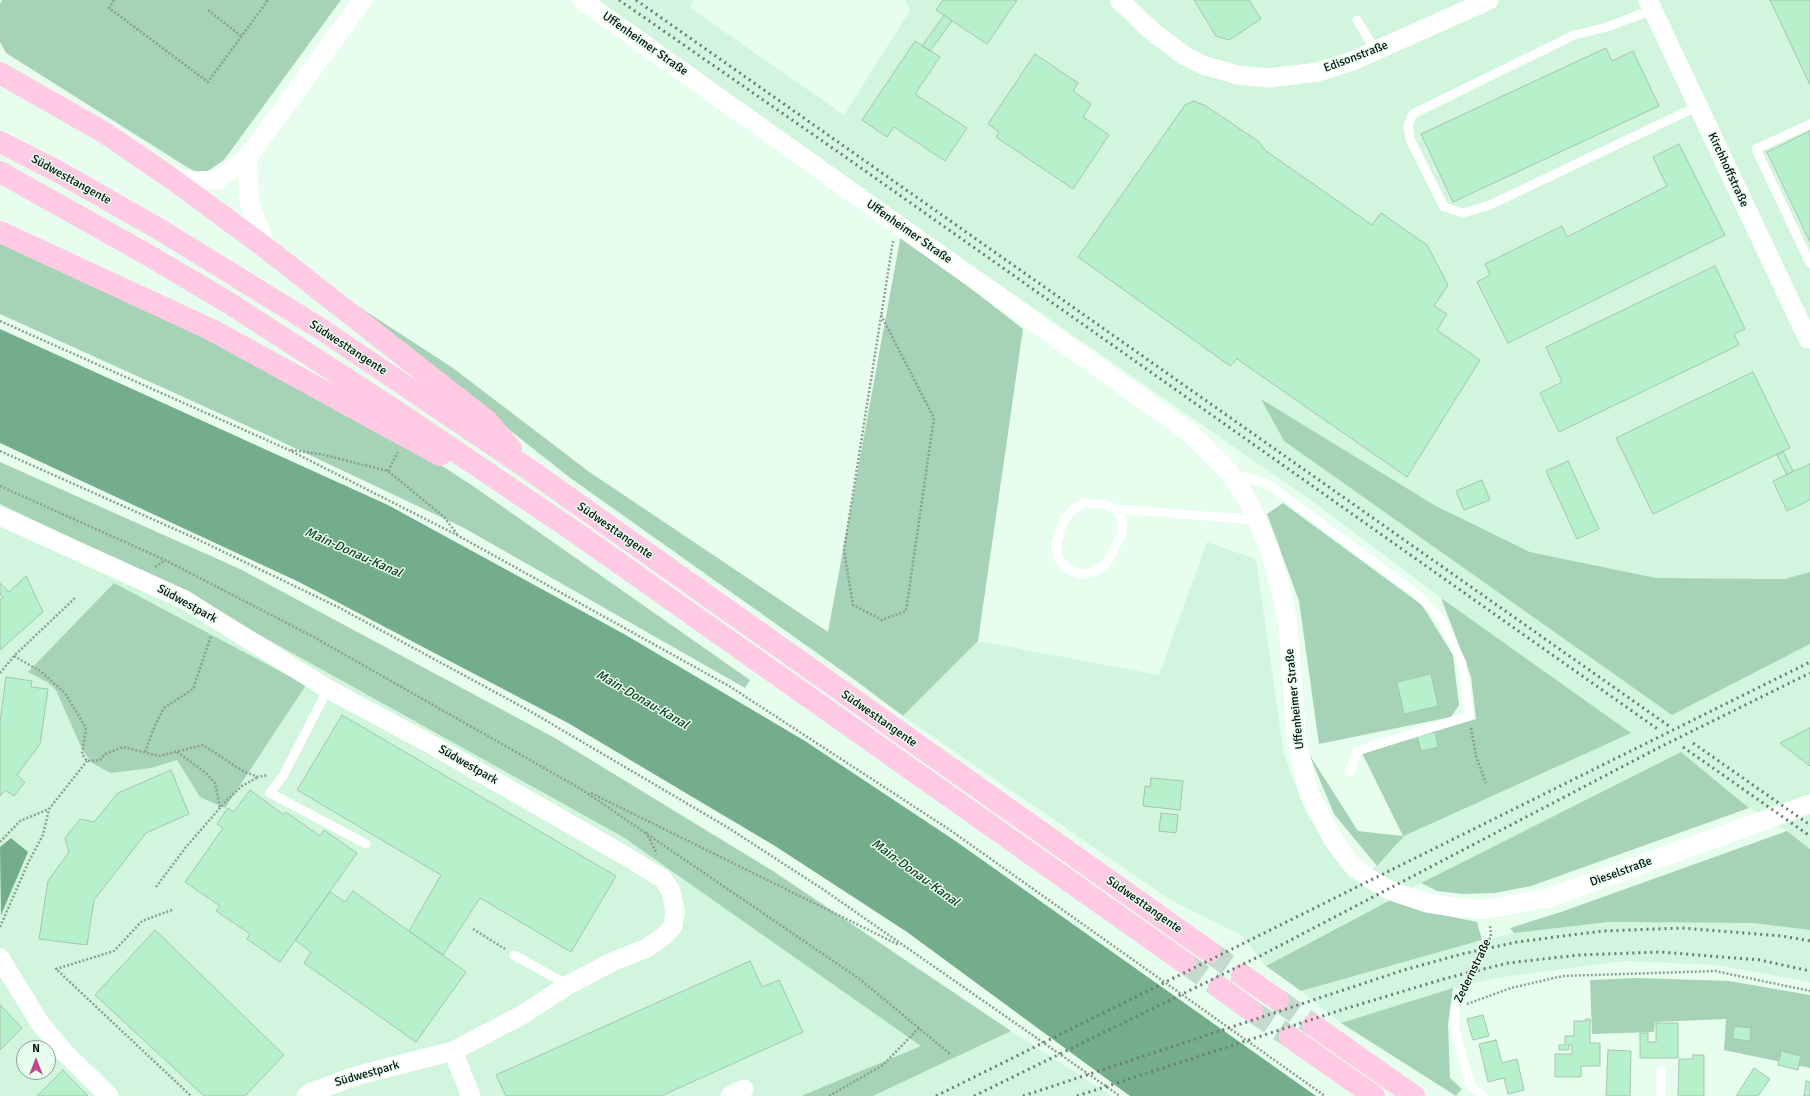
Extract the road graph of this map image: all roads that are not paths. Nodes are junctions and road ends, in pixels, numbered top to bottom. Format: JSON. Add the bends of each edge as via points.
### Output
{"nodes":[{"id":1,"x":364,"y":0,"type":"edge"},
{"id":2,"x":582,"y":0,"type":"edge"},
{"id":3,"x":1118,"y":0,"type":"edge"},
{"id":4,"x":1490,"y":0,"type":"edge"},
{"id":5,"x":1650,"y":5,"type":"edge"},
{"id":6,"x":1357,"y":20,"type":"dead end"},
{"id":7,"x":1376,"y":51,"type":"junction"},
{"id":8,"x":2,"y":72,"type":"edge"},
{"id":9,"x":1698,"y":106,"type":"junction"},
{"id":10,"x":1810,"y":124,"type":"edge"},
{"id":11,"x":0,"y":142,"type":"edge"},
{"id":12,"x":248,"y":157,"type":"junction"},
{"id":13,"x":0,"y":172,"type":"edge"},
{"id":14,"x":171,"y":178,"type":"junction"},
{"id":15,"x":0,"y":232,"type":"edge"},
{"id":16,"x":266,"y":248,"type":"junction"},
{"id":17,"x":1810,"y":263,"type":"edge"},
{"id":18,"x":1807,"y":330,"type":"edge"},
{"id":19,"x":527,"y":468,"type":"junction"},
{"id":20,"x":1229,"y":472,"type":"junction"},
{"id":21,"x":538,"y":507,"type":"junction"},
{"id":22,"x":1116,"y":509,"type":"junction"},
{"id":23,"x":0,"y":516,"type":"edge"},
{"id":24,"x":1257,"y":520,"type":"junction"},
{"id":25,"x":328,"y":689,"type":"junction"},
{"id":26,"x":1350,"y":772,"type":"dead end"},
{"id":27,"x":1810,"y":804,"type":"edge"},
{"id":28,"x":366,"y":844,"type":"dead end"},
{"id":29,"x":1427,"y":903,"type":"joint"},
{"id":30,"x":1210,"y":952,"type":"tunnel mouth"},
{"id":31,"x":514,"y":955,"type":"road end"},
{"id":32,"x":0,"y":958,"type":"edge"},
{"id":33,"x":1185,"y":963,"type":"tunnel mouth"},
{"id":34,"x":1242,"y":975,"type":"tunnel mouth"},
{"id":35,"x":568,"y":985,"type":"junction"},
{"id":36,"x":1219,"y":987,"type":"tunnel mouth"},
{"id":37,"x":1278,"y":1000,"type":"tunnel mouth"},
{"id":38,"x":1455,"y":1008,"type":"road end"},
{"id":39,"x":1252,"y":1011,"type":"tunnel mouth"},
{"id":40,"x":1313,"y":1025,"type":"tunnel mouth"},
{"id":41,"x":1290,"y":1037,"type":"tunnel mouth"},
{"id":42,"x":453,"y":1051,"type":"junction"},
{"id":43,"x":1661,"y":1070,"type":"dead end"},
{"id":44,"x":109,"y":1096,"type":"edge"},
{"id":45,"x":306,"y":1096,"type":"edge"},
{"id":46,"x":471,"y":1096,"type":"edge"},
{"id":47,"x":1374,"y":1096,"type":"edge"},
{"id":48,"x":1414,"y":1096,"type":"edge"},
{"id":49,"x":1483,"y":1096,"type":"edge"},
{"id":50,"x":1661,"y":1096,"type":"edge"}],
"edges":[{"from":1,"to":12,"type":"street"},
{"from":2,"to":20,"type":"street","name":"Uffenheimer Straße","via":[[1190,432]]},
{"from":3,"to":7,"type":"street","name":"Edisonstraße","via":[[1154,33],[1185,56],[1203,65],[1237,75],[1268,78],[1318,72]]},
{"from":4,"to":7,"type":"street","name":"Edisonstraße"},
{"from":5,"to":9,"type":"street","name":"Kirchhoffstraße"},
{"from":5,"to":9,"type":"lane","via":[[1607,27],[1574,35],[1413,114],[1408,126],[1410,139],[1444,207],[1463,213],[1490,205]]},
{"from":6,"to":7,"type":"lane"},
{"from":8,"to":14,"type":"highway","via":[[105,133]]},
{"from":9,"to":18,"type":"street","name":"Kirchhoffstraße"},
{"from":10,"to":17,"type":"lane","via":[[1756,149]]},
{"from":11,"to":19,"type":"highway","name":"Südwesttangente","via":[[131,213],[244,280]]},
{"from":12,"to":14,"type":"street","via":[[218,180],[194,181]]},
{"from":12,"to":16,"type":"street","via":[[249,201]]},
{"from":13,"to":21,"type":"highway","name":"Südwesttangente","via":[[242,311],[394,409]]},
{"from":14,"to":16,"type":"highway"},
{"from":15,"to":21,"type":"highway","via":[[212,330]]},
{"from":16,"to":19,"type":"highway","via":[[487,420]]},
{"from":19,"to":30,"type":"highway","name":"Südwesttangente"},
{"from":20,"to":24,"type":"street","name":"Uffenheimer Straße"},
{"from":20,"to":26,"type":"lane","name":"Uffenheimer Straße","via":[[1270,485],[1419,596],[1440,618],[1462,663],[1469,716],[1357,751]]},
{"from":21,"to":33,"type":"highway","name":"Südwesttangente"},
{"from":22,"to":22,"type":"lane","via":[[1122,519],[1122,534],[1107,562],[1094,572],[1080,574],[1068,569],[1058,558],[1056,545],[1064,520],[1075,508],[1085,503],[1107,505]]},
{"from":22,"to":24,"type":"lane"},
{"from":23,"to":25,"type":"street","name":"Südwestpark","via":[[185,600]]},
{"from":24,"to":29,"type":"street","name":"Uffenheimer Straße","via":[[1270,547],[1288,624],[1297,742],[1309,793],[1333,840],[1352,865],[1392,891]]},
{"from":25,"to":28,"type":"lane","via":[[283,776],[268,795]]},
{"from":25,"to":35,"type":"street","name":"Südwestpark","via":[[448,754],[663,879],[671,891],[675,912],[673,926],[647,948],[612,962]]},
{"from":27,"to":29,"type":"street","name":"Dieselstraße","via":[[1548,898],[1488,909]]},
{"from":31,"to":35,"type":"lane"},
{"from":32,"to":44,"type":"street","via":[[40,1023],[63,1051]]},
{"from":34,"to":37,"type":"highway"},
{"from":35,"to":42,"type":"street","name":"Südwestpark","via":[[522,1015]]},
{"from":36,"to":39,"type":"highway"},
{"from":38,"to":49,"type":"lane","name":"Zedernstraße","via":[[1454,1027],[1471,1087]]},
{"from":40,"to":48,"type":"highway"},
{"from":41,"to":47,"type":"highway"},
{"from":42,"to":45,"type":"street","name":"Südwestpark","via":[[359,1074]]},
{"from":42,"to":46,"type":"street"},
{"from":43,"to":50,"type":"lane"}]}
